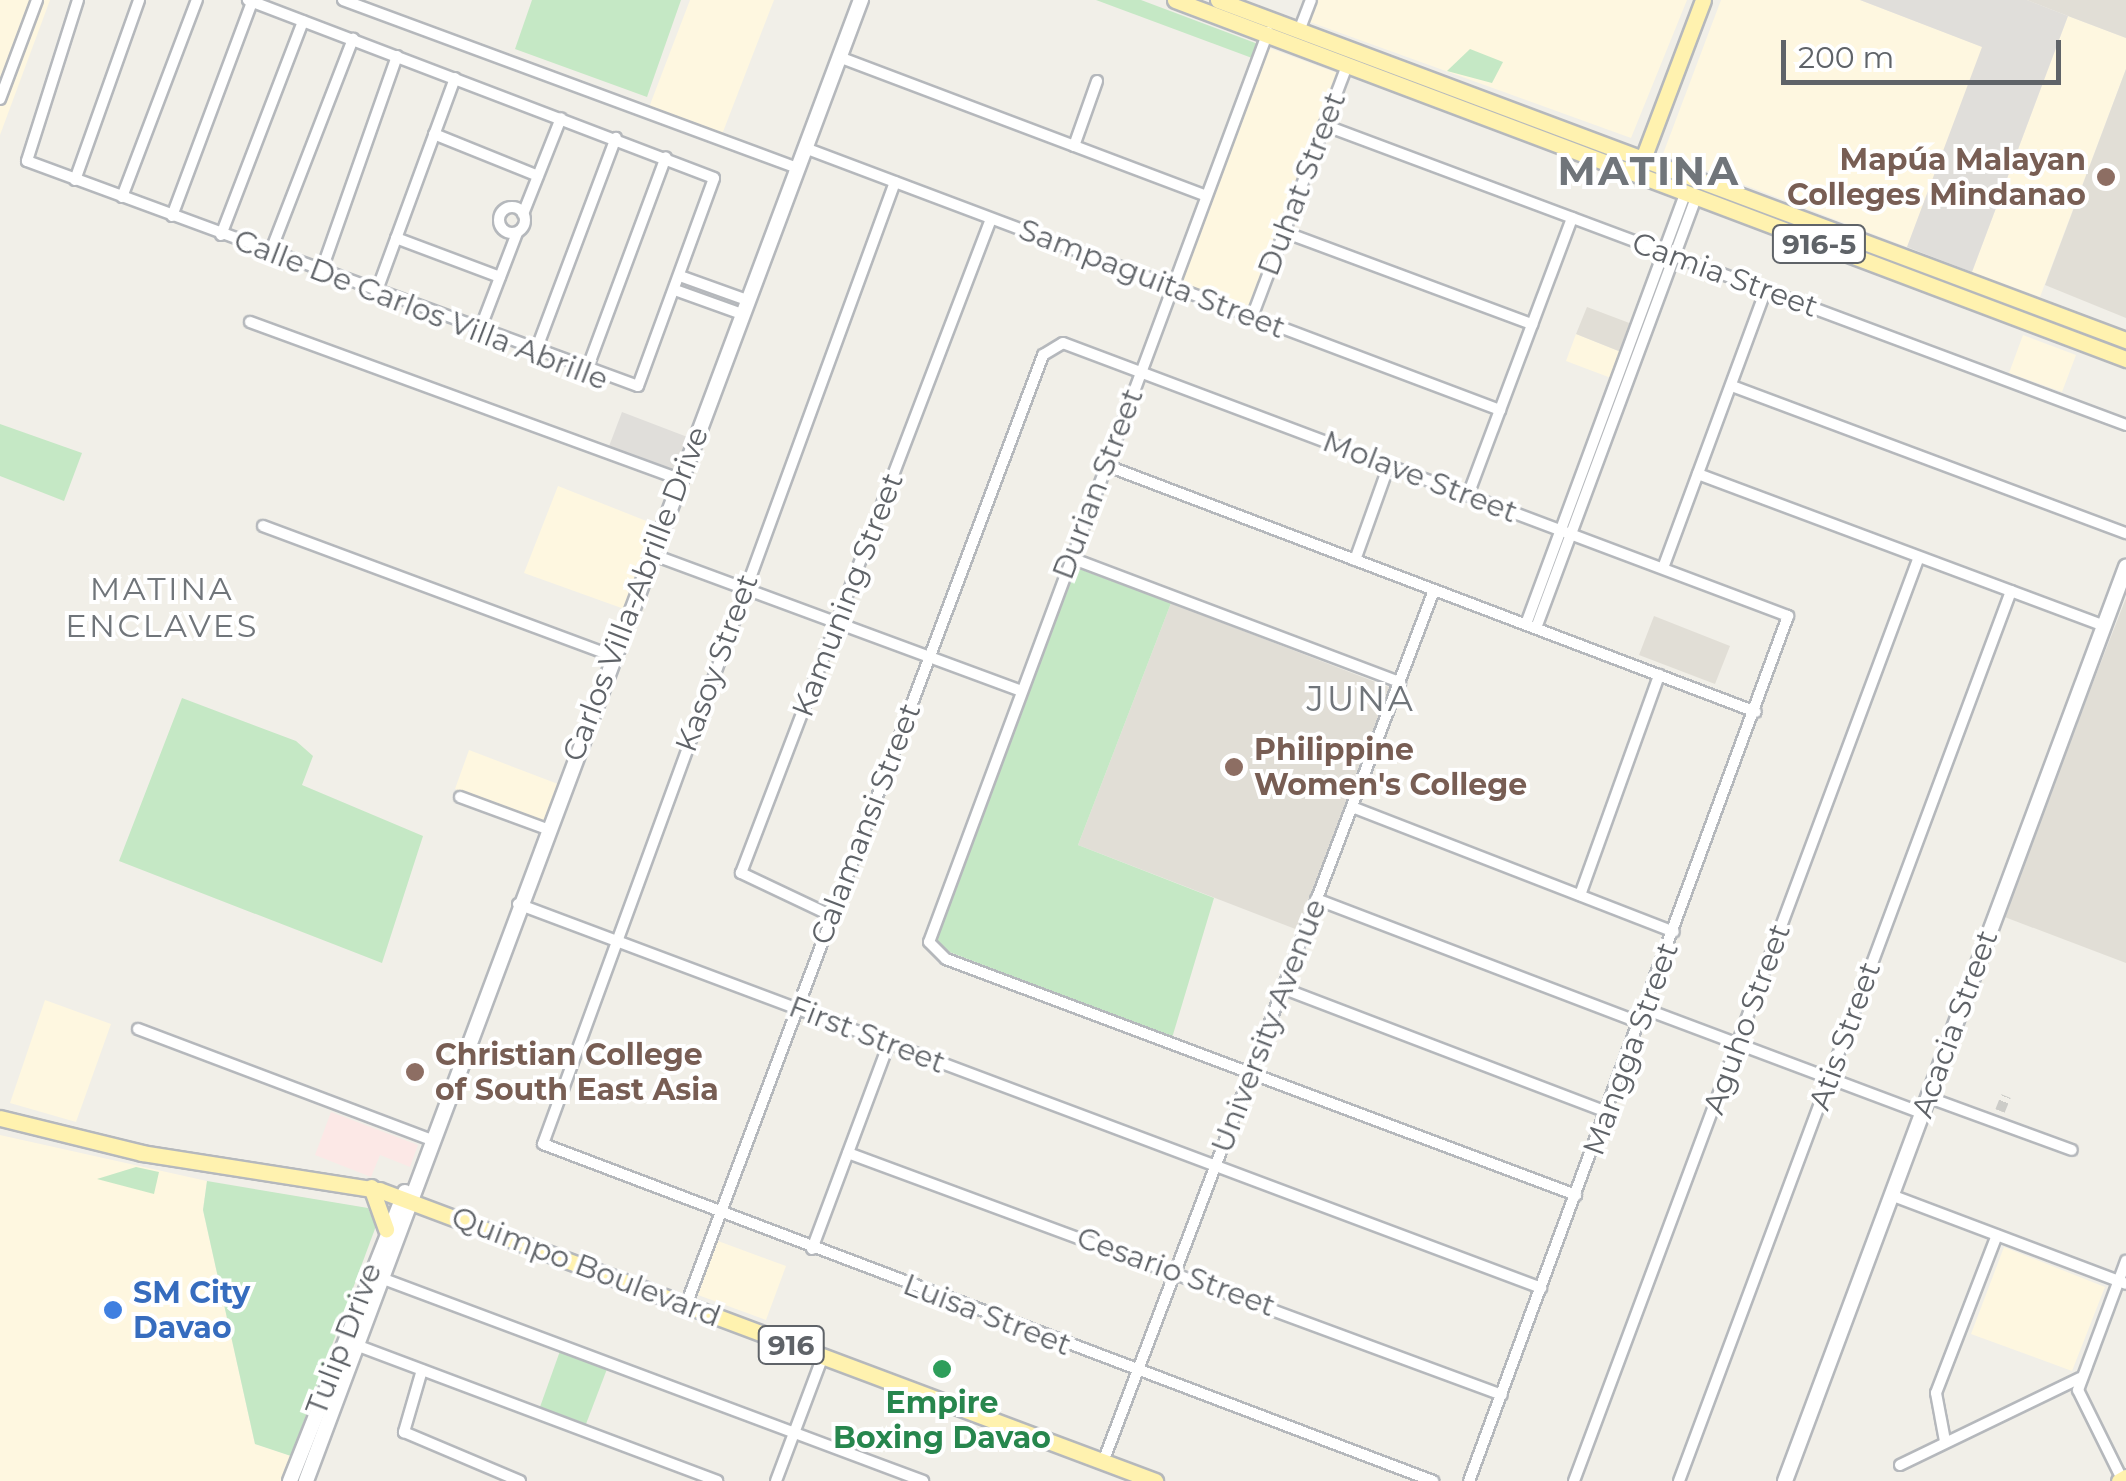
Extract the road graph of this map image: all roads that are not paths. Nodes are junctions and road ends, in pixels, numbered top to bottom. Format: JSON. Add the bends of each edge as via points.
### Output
{"nodes":[{"id":1,"x":37,"y":0,"type":"edge"},
{"id":2,"x":78,"y":0,"type":"edge"},
{"id":3,"x":139,"y":0,"type":"edge"},
{"id":4,"x":197,"y":0,"type":"edge"},
{"id":5,"x":343,"y":0,"type":"edge"},
{"id":6,"x":860,"y":0,"type":"edge"},
{"id":7,"x":1175,"y":0,"type":"edge"},
{"id":8,"x":1218,"y":0,"type":"edge"},
{"id":9,"x":1311,"y":0,"type":"edge"},
{"id":10,"x":1703,"y":0,"type":"edge"},
{"id":11,"x":250,"y":1,"type":"edge"},
{"id":12,"x":303,"y":21,"type":"junction"},
{"id":13,"x":1269,"y":28,"type":"junction"},
{"id":14,"x":1299,"y":31,"type":"junction"},
{"id":15,"x":353,"y":39,"type":"junction"},
{"id":16,"x":398,"y":56,"type":"junction"},
{"id":17,"x":839,"y":57,"type":"junction"},
{"id":18,"x":1350,"y":58,"type":"junction"},
{"id":19,"x":5,"y":71,"type":"edge"},
{"id":20,"x":455,"y":78,"type":"junction"},
{"id":21,"x":1096,"y":81,"type":"dead end"},
{"id":22,"x":0,"y":99,"type":"edge"},
{"id":23,"x":561,"y":118,"type":"junction"},
{"id":24,"x":1324,"y":125,"type":"junction"},
{"id":25,"x":434,"y":134,"type":"junction"},
{"id":26,"x":616,"y":138,"type":"junction"},
{"id":27,"x":1074,"y":146,"type":"junction"},
{"id":28,"x":804,"y":148,"type":"junction"},
{"id":29,"x":666,"y":157,"type":"junction"},
{"id":30,"x":1643,"y":159,"type":"junction"},
{"id":31,"x":797,"y":168,"type":"junction"},
{"id":32,"x":538,"y":176,"type":"junction"},
{"id":33,"x":1636,"y":176,"type":"junction"},
{"id":34,"x":74,"y":180,"type":"junction"},
{"id":35,"x":895,"y":182,"type":"junction"},
{"id":36,"x":1206,"y":196,"type":"junction"},
{"id":37,"x":1690,"y":196,"type":"junction"},
{"id":38,"x":122,"y":198,"type":"junction"},
{"id":39,"x":523,"y":214,"type":"junction"},
{"id":40,"x":172,"y":216,"type":"junction"},
{"id":41,"x":991,"y":218,"type":"junction"},
{"id":42,"x":1572,"y":218,"type":"junction"},
{"id":43,"x":1284,"y":232,"type":"junction"},
{"id":44,"x":517,"y":233,"type":"junction"},
{"id":45,"x":221,"y":235,"type":"junction"},
{"id":46,"x":396,"y":238,"type":"junction"},
{"id":47,"x":270,"y":253,"type":"junction"},
{"id":48,"x":1669,"y":254,"type":"junction"},
{"id":49,"x":321,"y":272,"type":"junction"},
{"id":50,"x":680,"y":276,"type":"junction"},
{"id":51,"x":500,"y":278,"type":"junction"},
{"id":52,"x":1960,"y":278,"type":"junction"},
{"id":53,"x":1172,"y":286,"type":"junction"},
{"id":54,"x":675,"y":290,"type":"junction"},
{"id":55,"x":717,"y":290,"type":"junction"},
{"id":56,"x":1766,"y":290,"type":"junction"},
{"id":57,"x":376,"y":293,"type":"junction"},
{"id":58,"x":1954,"y":294,"type":"junction"},
{"id":59,"x":712,"y":303,"type":"junction"},
{"id":60,"x":2028,"y":304,"type":"junction"},
{"id":61,"x":744,"y":307,"type":"junction"},
{"id":62,"x":1252,"y":316,"type":"junction"},
{"id":63,"x":2022,"y":320,"type":"junction"},
{"id":64,"x":250,"y":322,"type":"dead end"},
{"id":65,"x":1532,"y":324,"type":"junction"},
{"id":66,"x":479,"y":332,"type":"junction"},
{"id":67,"x":2126,"y":340,"type":"edge"},
{"id":68,"x":1050,"y":345,"type":"joint"},
{"id":69,"x":535,"y":353,"type":"junction"},
{"id":70,"x":2126,"y":359,"type":"edge"},
{"id":71,"x":586,"y":372,"type":"junction"},
{"id":72,"x":1140,"y":372,"type":"junction"},
{"id":73,"x":1732,"y":386,"type":"junction"},
{"id":74,"x":1500,"y":410,"type":"junction"},
{"id":75,"x":2126,"y":424,"type":"edge"},
{"id":76,"x":1106,"y":465,"type":"junction"},
{"id":77,"x":1388,"y":465,"type":"junction"},
{"id":78,"x":1698,"y":474,"type":"junction"},
{"id":79,"x":679,"y":479,"type":"junction"},
{"id":80,"x":1468,"y":495,"type":"junction"},
{"id":81,"x":263,"y":526,"type":"dead end"},
{"id":82,"x":1566,"y":532,"type":"junction"},
{"id":83,"x":2126,"y":533,"type":"edge"},
{"id":84,"x":651,"y":554,"type":"junction"},
{"id":85,"x":1919,"y":557,"type":"junction"},
{"id":86,"x":1070,"y":558,"type":"junction"},
{"id":87,"x":1355,"y":560,"type":"junction"},
{"id":88,"x":2126,"y":567,"type":"edge"},
{"id":89,"x":1662,"y":568,"type":"junction"},
{"id":90,"x":744,"y":589,"type":"junction"},
{"id":91,"x":1434,"y":590,"type":"junction"},
{"id":92,"x":2011,"y":591,"type":"junction"},
{"id":93,"x":1788,"y":616,"type":"joint"},
{"id":94,"x":838,"y":623,"type":"junction"},
{"id":95,"x":1531,"y":626,"type":"junction"},
{"id":96,"x":2104,"y":626,"type":"junction"},
{"id":97,"x":612,"y":656,"type":"junction"},
{"id":98,"x":929,"y":657,"type":"junction"},
{"id":99,"x":1659,"y":675,"type":"junction"},
{"id":100,"x":1400,"y":682,"type":"junction"},
{"id":101,"x":1021,"y":691,"type":"junction"},
{"id":102,"x":1756,"y":712,"type":"junction"},
{"id":103,"x":460,"y":797,"type":"dead end"},
{"id":104,"x":1352,"y":807,"type":"junction"},
{"id":105,"x":546,"y":829,"type":"junction"},
{"id":106,"x":1580,"y":896,"type":"junction"},
{"id":107,"x":1316,"y":899,"type":"junction"},
{"id":108,"x":518,"y":904,"type":"junction"},
{"id":109,"x":832,"y":916,"type":"junction"},
{"id":110,"x":1674,"y":932,"type":"junction"},
{"id":111,"x":614,"y":940,"type":"junction"},
{"id":112,"x":1282,"y":988,"type":"junction"},
{"id":113,"x":797,"y":1008,"type":"junction"},
{"id":114,"x":1646,"y":1009,"type":"junction"},
{"id":115,"x":1640,"y":1023,"type":"junction"},
{"id":116,"x":138,"y":1029,"type":"dead end"},
{"id":117,"x":889,"y":1043,"type":"junction"},
{"id":118,"x":1738,"y":1044,"type":"junction"},
{"id":119,"x":1250,"y":1074,"type":"junction"},
{"id":120,"x":1830,"y":1078,"type":"junction"},
{"id":121,"x":1928,"y":1097,"type":"junction"},
{"id":122,"x":1607,"y":1112,"type":"junction"},
{"id":123,"x":1921,"y":1113,"type":"junction"},
{"id":124,"x":0,"y":1118,"type":"edge"},
{"id":125,"x":2070,"y":1135,"type":"dead end"},
{"id":126,"x":429,"y":1139,"type":"junction"},
{"id":127,"x":543,"y":1144,"type":"joint"},
{"id":128,"x":848,"y":1152,"type":"junction"},
{"id":129,"x":1216,"y":1166,"type":"junction"},
{"id":130,"x":371,"y":1188,"type":"junction"},
{"id":131,"x":406,"y":1195,"type":"junction"},
{"id":132,"x":1576,"y":1195,"type":"junction"},
{"id":133,"x":1891,"y":1195,"type":"junction"},
{"id":134,"x":720,"y":1215,"type":"junction"},
{"id":135,"x":386,"y":1229,"type":"junction"},
{"id":136,"x":1997,"y":1235,"type":"junction"},
{"id":137,"x":812,"y":1249,"type":"junction"},
{"id":138,"x":2126,"y":1261,"type":"edge"},
{"id":139,"x":1175,"y":1272,"type":"junction"},
{"id":140,"x":382,"y":1278,"type":"junction"},
{"id":141,"x":2122,"y":1282,"type":"edge"},
{"id":142,"x":1542,"y":1288,"type":"junction"},
{"id":143,"x":686,"y":1305,"type":"junction"},
{"id":144,"x":356,"y":1345,"type":"junction"},
{"id":145,"x":823,"y":1356,"type":"junction"},
{"id":146,"x":422,"y":1370,"type":"junction"},
{"id":147,"x":1138,"y":1371,"type":"junction"},
{"id":148,"x":2080,"y":1378,"type":"junction"},
{"id":149,"x":1502,"y":1395,"type":"junction"},
{"id":150,"x":794,"y":1434,"type":"junction"},
{"id":151,"x":1945,"y":1441,"type":"junction"},
{"id":152,"x":1103,"y":1462,"type":"junction"},
{"id":153,"x":1900,"y":1464,"type":"dead end"},
{"id":154,"x":695,"y":1477,"type":"edge"},
{"id":155,"x":2122,"y":1479,"type":"edge"},
{"id":156,"x":309,"y":1480,"type":"edge"},
{"id":157,"x":290,"y":1481,"type":"edge"},
{"id":158,"x":520,"y":1481,"type":"edge"},
{"id":159,"x":717,"y":1481,"type":"edge"},
{"id":160,"x":776,"y":1481,"type":"edge"},
{"id":161,"x":923,"y":1481,"type":"edge"},
{"id":162,"x":1155,"y":1481,"type":"edge"},
{"id":163,"x":1433,"y":1481,"type":"edge"},
{"id":164,"x":1469,"y":1481,"type":"edge"},
{"id":165,"x":1574,"y":1481,"type":"edge"},
{"id":166,"x":1680,"y":1481,"type":"edge"},
{"id":167,"x":1786,"y":1481,"type":"edge"}],
"edges":[{"from":1,"to":19,"type":"street"},
{"from":2,"to":34,"type":"street","name":"Calle De Carlos Villa Abrille","via":[[23,155]]},
{"from":3,"to":34,"type":"street"},
{"from":4,"to":38,"type":"street"},
{"from":5,"to":31,"type":"street"},
{"from":6,"to":17,"type":"main road","name":"Carlos Villa-Abrille Drive"},
{"from":7,"to":13,"type":"main road","number":"916-5"},
{"from":8,"to":13,"type":"main road","number":"916-5"},
{"from":9,"to":14,"type":"street"},
{"from":10,"to":30,"type":"main road"},
{"from":11,"to":12,"type":"street","name":"Calle De Carlos Villa Abrille"},
{"from":11,"to":40,"type":"street"},
{"from":12,"to":15,"type":"street","name":"Calle De Carlos Villa Abrille"},
{"from":12,"to":45,"type":"street"},
{"from":13,"to":14,"type":"main road","number":"916-5"},
{"from":13,"to":18,"type":"main road","number":"916-5"},
{"from":13,"to":36,"type":"street","name":"Durian Street"},
{"from":14,"to":18,"type":"main road","number":"916-5"},
{"from":15,"to":16,"type":"street","name":"Calle De Carlos Villa Abrille"},
{"from":15,"to":47,"type":"street"},
{"from":16,"to":20,"type":"street","name":"Calle De Carlos Villa Abrille"},
{"from":16,"to":49,"type":"street"},
{"from":17,"to":27,"type":"street"},
{"from":17,"to":28,"type":"main road","name":"Carlos Villa-Abrille Drive"},
{"from":18,"to":24,"type":"street","name":"Duhat Street"},
{"from":18,"to":30,"type":"main road","number":"916-5"},
{"from":18,"to":33,"type":"main road","number":"916-5"},
{"from":19,"to":22,"type":"street"},
{"from":20,"to":23,"type":"street","name":"Calle De Carlos Villa Abrille"},
{"from":20,"to":25,"type":"street"},
{"from":21,"to":27,"type":"street"},
{"from":23,"to":26,"type":"street","name":"Calle De Carlos Villa Abrille"},
{"from":23,"to":32,"type":"street"},
{"from":24,"to":42,"type":"street","name":"Camia Street"},
{"from":24,"to":43,"type":"street","name":"Duhat Street"},
{"from":25,"to":32,"type":"street"},
{"from":25,"to":46,"type":"street"},
{"from":26,"to":29,"type":"street","name":"Calle De Carlos Villa Abrille"},
{"from":26,"to":69,"type":"street"},
{"from":27,"to":36,"type":"street"},
{"from":28,"to":31,"type":"main road","name":"Carlos Villa-Abrille Drive"},
{"from":28,"to":35,"type":"street","name":"Sampaguita Street"},
{"from":29,"to":50,"type":"street","name":"Calle De Carlos Villa Abrille","via":[[714,182]]},
{"from":29,"to":71,"type":"street"},
{"from":30,"to":33,"type":"main road"},
{"from":30,"to":52,"type":"main road","number":"916-5"},
{"from":31,"to":61,"type":"main road","name":"Carlos Villa-Abrille Drive"},
{"from":32,"to":39,"type":"street"},
{"from":33,"to":37,"type":"main road","number":"916-5"},
{"from":34,"to":38,"type":"street","name":"Calle De Carlos Villa Abrille"},
{"from":35,"to":41,"type":"street","name":"Sampaguita Street"},
{"from":35,"to":90,"type":"street","name":"Kasoy Street"},
{"from":36,"to":53,"type":"street","name":"Durian Street"},
{"from":37,"to":48,"type":"street"},
{"from":37,"to":58,"type":"main road","number":"916-5"},
{"from":38,"to":40,"type":"street","name":"Calle De Carlos Villa Abrille"},
{"from":39,"to":44,"type":"street"},
{"from":39,"to":44,"type":"street","via":[[500,214],[502,230]]},
{"from":40,"to":45,"type":"street","name":"Calle De Carlos Villa Abrille"},
{"from":41,"to":53,"type":"street","name":"Sampaguita Street"},
{"from":41,"to":94,"type":"street","name":"Kamuning Street"},
{"from":42,"to":48,"type":"street","name":"Camia Street"},
{"from":42,"to":65,"type":"street"},
{"from":43,"to":62,"type":"street","name":"Duhat Street"},
{"from":43,"to":65,"type":"street"},
{"from":44,"to":51,"type":"street"},
{"from":45,"to":47,"type":"street","name":"Calle De Carlos Villa Abrille"},
{"from":46,"to":51,"type":"street"},
{"from":46,"to":57,"type":"street"},
{"from":47,"to":49,"type":"street","name":"Calle De Carlos Villa Abrille"},
{"from":48,"to":56,"type":"street","name":"Camia Street"},
{"from":48,"to":82,"type":"street"},
{"from":49,"to":57,"type":"street","name":"Calle De Carlos Villa Abrille"},
{"from":50,"to":54,"type":"street","name":"Calle De Carlos Villa Abrille"},
{"from":50,"to":55,"type":"street"},
{"from":51,"to":66,"type":"street"},
{"from":52,"to":58,"type":"main road"},
{"from":52,"to":60,"type":"main road","number":"916-5"},
{"from":53,"to":62,"type":"street","name":"Sampaguita Street"},
{"from":53,"to":72,"type":"street","name":"Durian Street"},
{"from":54,"to":59,"type":"street"},
{"from":54,"to":71,"type":"street","name":"Calle De Carlos Villa Abrille","via":[[638,386]]},
{"from":55,"to":59,"type":"street"},
{"from":55,"to":61,"type":"street"},
{"from":56,"to":73,"type":"street"},
{"from":56,"to":75,"type":"street","name":"Camia Street"},
{"from":57,"to":66,"type":"street","name":"Calle De Carlos Villa Abrille"},
{"from":58,"to":63,"type":"main road","number":"916-5"},
{"from":59,"to":61,"type":"street"},
{"from":60,"to":63,"type":"main road"},
{"from":60,"to":67,"type":"main road","number":"916-5"},
{"from":61,"to":79,"type":"main road","name":"Carlos Villa-Abrille Drive"},
{"from":62,"to":74,"type":"street","name":"Sampaguita Street"},
{"from":63,"to":70,"type":"main road","number":"916-5"},
{"from":64,"to":79,"type":"street"},
{"from":65,"to":74,"type":"street"},
{"from":66,"to":69,"type":"street","name":"Calle De Carlos Villa Abrille"},
{"from":68,"to":72,"type":"street","name":"Molave Street"},
{"from":68,"to":98,"type":"street","name":"Calamansi Street"},
{"from":69,"to":71,"type":"street","name":"Calle De Carlos Villa Abrille"},
{"from":72,"to":76,"type":"street","name":"Durian Street"},
{"from":72,"to":77,"type":"street","name":"Molave Street"},
{"from":73,"to":78,"type":"street"},
{"from":73,"to":83,"type":"street"},
{"from":74,"to":80,"type":"street"},
{"from":76,"to":86,"type":"street","name":"Durian Street"},
{"from":76,"to":87,"type":"street"},
{"from":77,"to":80,"type":"street","name":"Molave Street"},
{"from":77,"to":87,"type":"street"},
{"from":78,"to":85,"type":"street"},
{"from":78,"to":89,"type":"street"},
{"from":79,"to":84,"type":"main road","name":"Carlos Villa-Abrille Drive"},
{"from":80,"to":82,"type":"street","name":"Molave Street"},
{"from":81,"to":97,"type":"street"},
{"from":82,"to":89,"type":"street","name":"Molave Street"},
{"from":82,"to":95,"type":"street"},
{"from":84,"to":90,"type":"street"},
{"from":84,"to":97,"type":"main road","name":"Carlos Villa-Abrille Drive"},
{"from":85,"to":92,"type":"street"},
{"from":85,"to":118,"type":"street","name":"Aguho Street"},
{"from":86,"to":100,"type":"street"},
{"from":86,"to":101,"type":"street","name":"Durian Street"},
{"from":87,"to":91,"type":"street"},
{"from":88,"to":96,"type":"main road","name":"Acacia Street"},
{"from":89,"to":93,"type":"street","name":"Molave Street"},
{"from":90,"to":94,"type":"street"},
{"from":90,"to":111,"type":"street","name":"Kasoy Street"},
{"from":91,"to":95,"type":"street"},
{"from":91,"to":100,"type":"street","name":"University Avenue"},
{"from":92,"to":96,"type":"street"},
{"from":92,"to":120,"type":"street","name":"Atis Street"},
{"from":93,"to":102,"type":"street","name":"Mangga Street"},
{"from":94,"to":98,"type":"street"},
{"from":94,"to":109,"type":"street","name":"Kamuning Street","via":[[740,873],[750,885]]},
{"from":95,"to":99,"type":"street"},
{"from":96,"to":121,"type":"main road","name":"Acacia Street"},
{"from":97,"to":105,"type":"main road","name":"Carlos Villa-Abrille Drive"},
{"from":98,"to":101,"type":"street"},
{"from":98,"to":109,"type":"street","name":"Calamansi Street"},
{"from":99,"to":102,"type":"street"},
{"from":99,"to":106,"type":"street"},
{"from":100,"to":104,"type":"street","name":"University Avenue"},
{"from":101,"to":119,"type":"street","name":"Durian Street","via":[[931,949]]},
{"from":102,"to":110,"type":"street","name":"Mangga Street"},
{"from":103,"to":105,"type":"street"},
{"from":104,"to":106,"type":"street"},
{"from":104,"to":107,"type":"street","name":"University Avenue"},
{"from":105,"to":108,"type":"main road","name":"Carlos Villa-Abrille Drive"},
{"from":106,"to":110,"type":"street"},
{"from":107,"to":112,"type":"street","name":"University Avenue"},
{"from":107,"to":115,"type":"street"},
{"from":108,"to":111,"type":"street","name":"First Street"},
{"from":108,"to":126,"type":"main road","name":"Carlos Villa-Abrille Drive"},
{"from":109,"to":113,"type":"street","name":"Calamansi Street"},
{"from":110,"to":114,"type":"street","name":"Mangga Street"},
{"from":111,"to":113,"type":"street","name":"First Street"},
{"from":111,"to":127,"type":"street","name":"Kasoy Street"},
{"from":112,"to":119,"type":"street","name":"University Avenue"},
{"from":112,"to":122,"type":"street"},
{"from":113,"to":117,"type":"street","name":"First Street"},
{"from":113,"to":134,"type":"street","name":"Calamansi Street"},
{"from":114,"to":115,"type":"street","name":"Mangga Street"},
{"from":114,"to":118,"type":"street"},
{"from":115,"to":122,"type":"street","name":"Mangga Street"},
{"from":116,"to":126,"type":"street"},
{"from":117,"to":128,"type":"street"},
{"from":117,"to":129,"type":"street","name":"First Street"},
{"from":118,"to":120,"type":"street"},
{"from":118,"to":165,"type":"street","name":"Aguho Street"},
{"from":119,"to":129,"type":"street","name":"University Avenue"},
{"from":119,"to":132,"type":"street"},
{"from":120,"to":123,"type":"street"},
{"from":120,"to":166,"type":"street","name":"Atis Street"},
{"from":121,"to":123,"type":"main road","name":"Acacia Street"},
{"from":121,"to":125,"type":"street","via":[[1998,1116],[2069,1148]]},
{"from":122,"to":132,"type":"street","name":"Mangga Street"},
{"from":123,"to":133,"type":"main road","name":"Acacia Street"},
{"from":124,"to":130,"type":"main road","name":"Quimpo Boulevard","number":"916","via":[[142,1153]]},
{"from":126,"to":131,"type":"main road","name":"Carlos Villa-Abrille Drive"},
{"from":127,"to":134,"type":"street","name":"Luisa Street"},
{"from":128,"to":137,"type":"street"},
{"from":128,"to":139,"type":"street","name":"Cesario Street"},
{"from":129,"to":139,"type":"street","name":"University Avenue"},
{"from":129,"to":142,"type":"street","name":"First Street"},
{"from":130,"to":131,"type":"main road","name":"Quimpo Boulevard","number":"916"},
{"from":130,"to":135,"type":"main road"},
{"from":131,"to":135,"type":"main road","name":"Tulip Drive"},
{"from":131,"to":140,"type":"main road","name":"Tulip Drive"},
{"from":131,"to":143,"type":"main road","name":"Quimpo Boulevard","number":"916"},
{"from":132,"to":142,"type":"street","name":"Mangga Street"},
{"from":133,"to":136,"type":"street"},
{"from":133,"to":167,"type":"main road","name":"Acacia Street"},
{"from":134,"to":137,"type":"street","name":"Luisa Street"},
{"from":134,"to":143,"type":"street","name":"Calamansi Street"},
{"from":135,"to":157,"type":"main road","name":"Tulip Drive"},
{"from":136,"to":141,"type":"street"},
{"from":136,"to":151,"type":"street","via":[[1936,1393]]},
{"from":137,"to":147,"type":"street","name":"Luisa Street"},
{"from":138,"to":141,"type":"street"},
{"from":139,"to":147,"type":"street","name":"University Avenue"},
{"from":139,"to":149,"type":"street","name":"Cesario Street"},
{"from":140,"to":144,"type":"main road","name":"Tulip Drive"},
{"from":140,"to":150,"type":"street"},
{"from":141,"to":148,"type":"street"},
{"from":142,"to":149,"type":"street","name":"Mangga Street"},
{"from":143,"to":145,"type":"main road","name":"Quimpo Boulevard","number":"916"},
{"from":144,"to":146,"type":"street"},
{"from":144,"to":156,"type":"main road","name":"Tulip Drive"},
{"from":145,"to":150,"type":"street"},
{"from":145,"to":152,"type":"main road","name":"Quimpo Boulevard","number":"916"},
{"from":146,"to":154,"type":"street"},
{"from":146,"to":158,"type":"street","via":[[404,1432]]},
{"from":147,"to":152,"type":"street","name":"University Avenue"},
{"from":147,"to":163,"type":"street","name":"Luisa Street"},
{"from":148,"to":151,"type":"street"},
{"from":148,"to":155,"type":"street","via":[[2081,1401]]},
{"from":149,"to":164,"type":"street","name":"Mangga Street"},
{"from":150,"to":160,"type":"street"},
{"from":150,"to":161,"type":"street"},
{"from":151,"to":153,"type":"street"},
{"from":152,"to":162,"type":"main road","name":"Quimpo Boulevard","number":"916"},
{"from":154,"to":159,"type":"street"}]}
